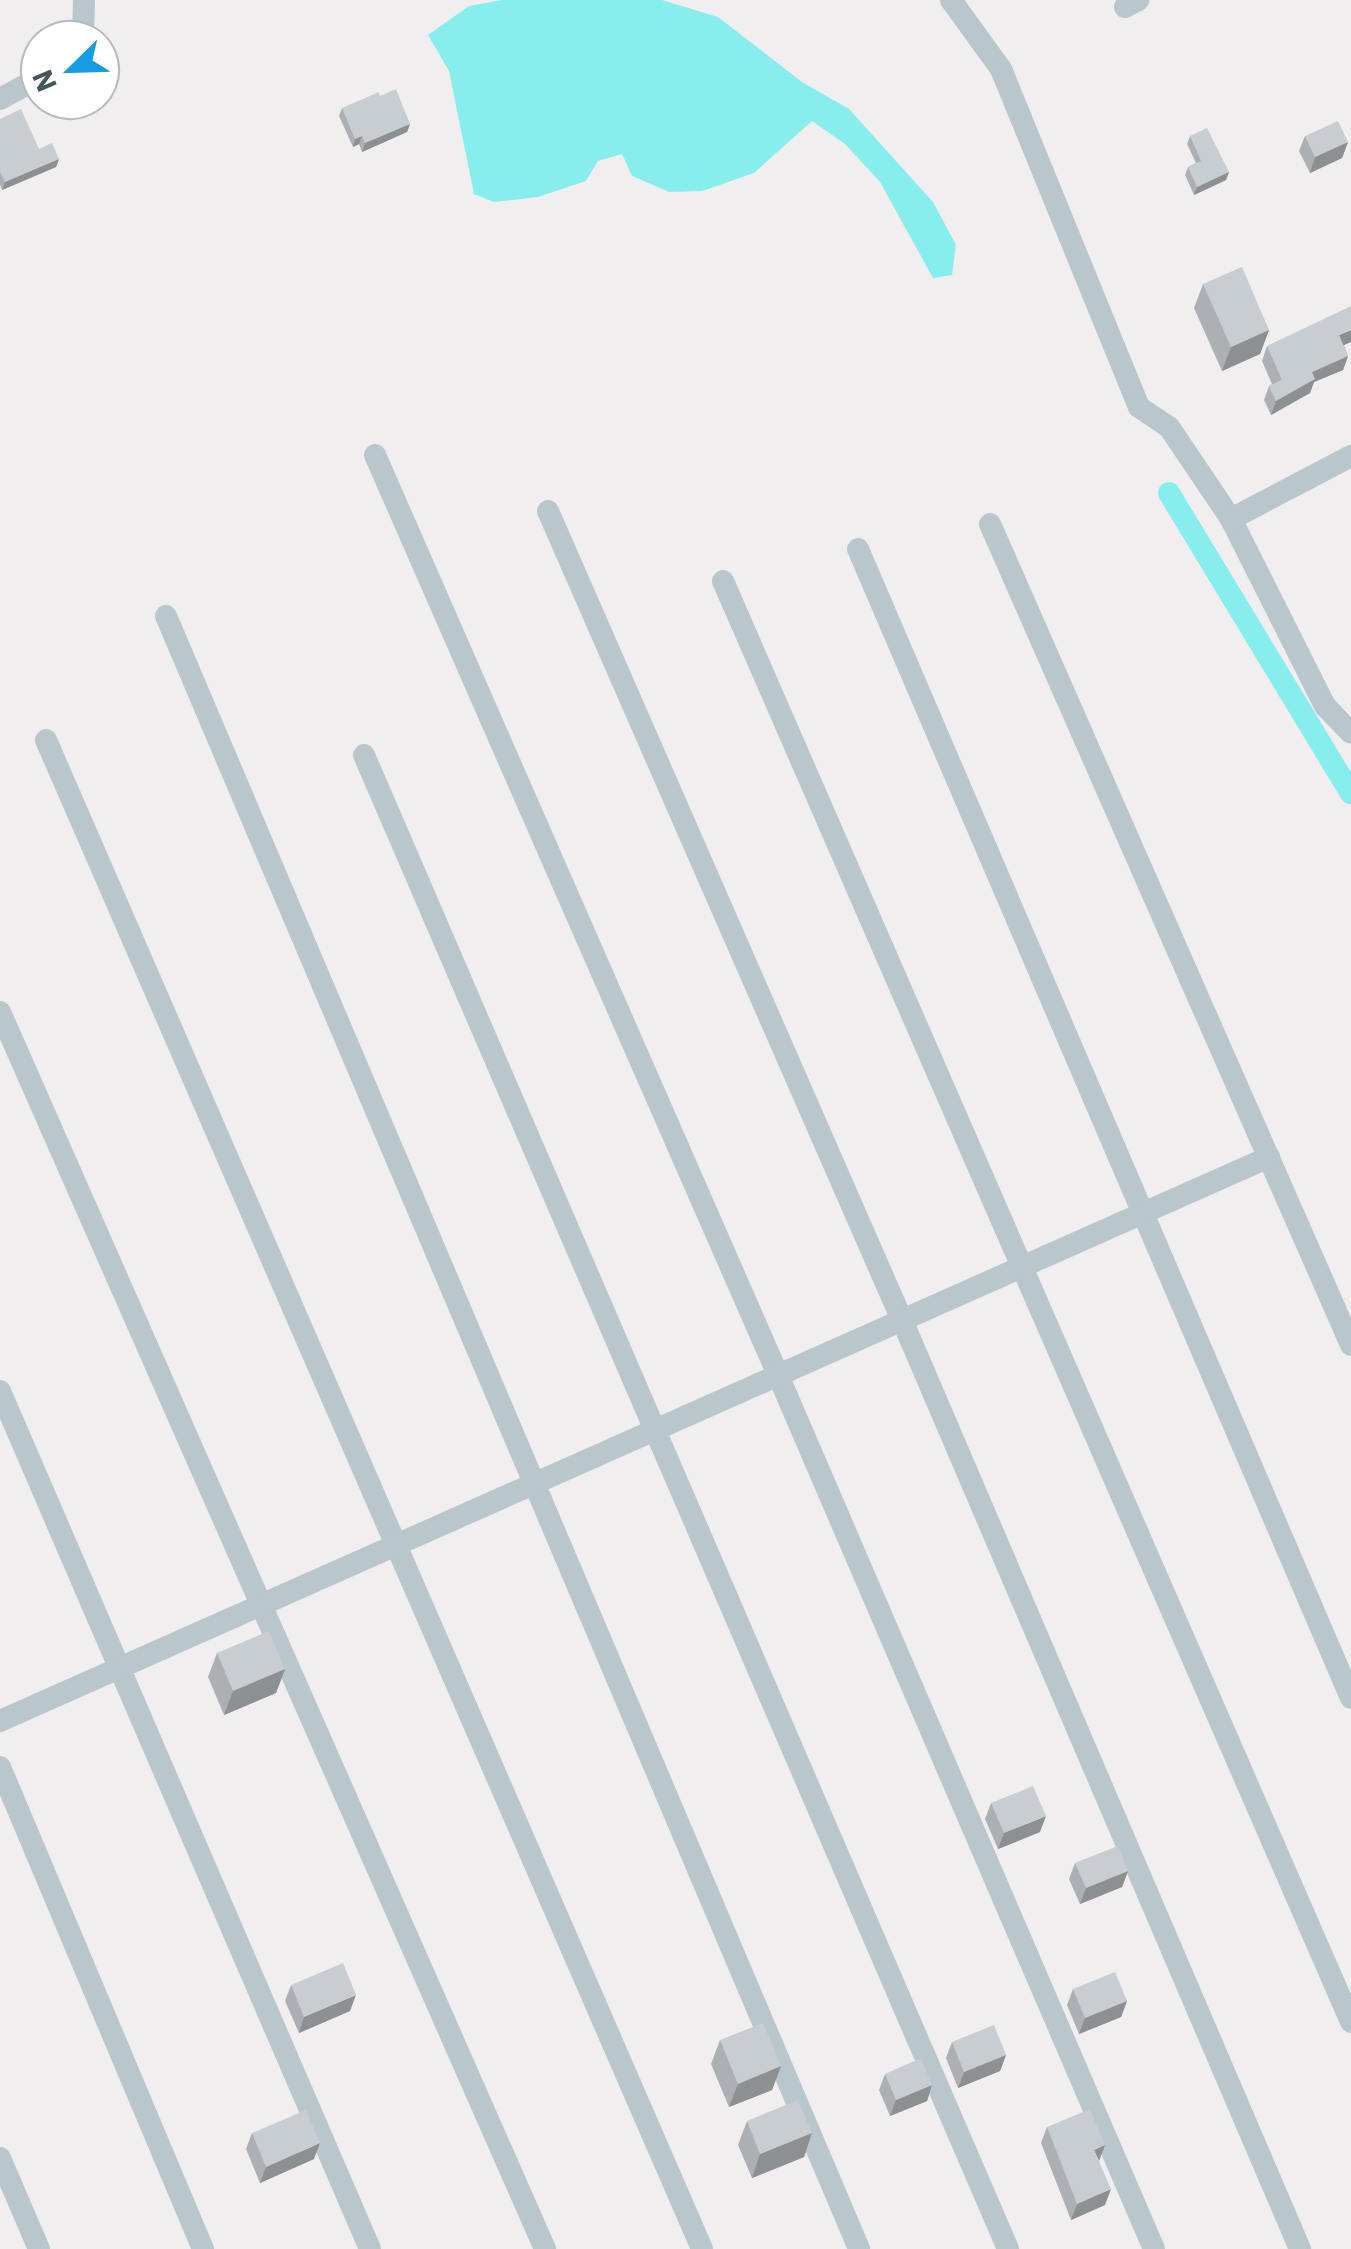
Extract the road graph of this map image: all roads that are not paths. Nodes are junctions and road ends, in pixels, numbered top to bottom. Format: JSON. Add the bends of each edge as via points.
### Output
{"nodes":[{"id":1,"x":951,"y":0,"type":"edge"},
{"id":2,"x":375,"y":456,"type":"dead end"},
{"id":3,"x":1351,"y":456,"type":"edge"},
{"id":4,"x":548,"y":511,"type":"dead end"},
{"id":5,"x":1231,"y":519,"type":"junction"},
{"id":6,"x":990,"y":524,"type":"dead end"},
{"id":7,"x":858,"y":549,"type":"dead end"},
{"id":8,"x":724,"y":581,"type":"dead end"},
{"id":9,"x":166,"y":616,"type":"dead end"},
{"id":10,"x":1351,"y":733,"type":"edge"},
{"id":11,"x":46,"y":740,"type":"dead end"},
{"id":12,"x":364,"y":755,"type":"dead end"},
{"id":13,"x":0,"y":1012,"type":"edge"},
{"id":14,"x":1269,"y":1156,"type":"junction"},
{"id":15,"x":1144,"y":1212,"type":"junction"},
{"id":16,"x":1020,"y":1268,"type":"junction"},
{"id":17,"x":902,"y":1320,"type":"junction"},
{"id":18,"x":1351,"y":1345,"type":"edge"},
{"id":19,"x":778,"y":1375,"type":"junction"},
{"id":20,"x":0,"y":1391,"type":"edge"},
{"id":21,"x":656,"y":1429,"type":"junction"},
{"id":22,"x":534,"y":1483,"type":"junction"},
{"id":23,"x":399,"y":1543,"type":"junction"},
{"id":24,"x":261,"y":1605,"type":"junction"},
{"id":25,"x":119,"y":1668,"type":"junction"},
{"id":26,"x":1351,"y":1698,"type":"edge"},
{"id":27,"x":0,"y":1720,"type":"edge"},
{"id":28,"x":0,"y":1767,"type":"edge"},
{"id":29,"x":1351,"y":2022,"type":"edge"},
{"id":30,"x":0,"y":2158,"type":"edge"},
{"id":31,"x":39,"y":2249,"type":"edge"},
{"id":32,"x":203,"y":2249,"type":"edge"},
{"id":33,"x":370,"y":2249,"type":"edge"},
{"id":34,"x":545,"y":2249,"type":"edge"},
{"id":35,"x":702,"y":2249,"type":"edge"},
{"id":36,"x":859,"y":2249,"type":"edge"},
{"id":37,"x":1008,"y":2249,"type":"edge"},
{"id":38,"x":1154,"y":2249,"type":"edge"},
{"id":39,"x":1300,"y":2249,"type":"edge"}],
"edges":[{"from":1,"to":5,"type":"street","via":[[1001,69],[1139,408],[1169,427]]},
{"from":2,"to":19,"type":"street"},
{"from":3,"to":5,"type":"street"},
{"from":4,"to":17,"type":"street"},
{"from":5,"to":10,"type":"street","via":[[1325,706]]},
{"from":6,"to":14,"type":"street"},
{"from":7,"to":15,"type":"street"},
{"from":8,"to":16,"type":"street"},
{"from":9,"to":22,"type":"street"},
{"from":11,"to":23,"type":"street"},
{"from":12,"to":21,"type":"street"},
{"from":13,"to":24,"type":"street"},
{"from":14,"to":15,"type":"street"},
{"from":14,"to":18,"type":"street"},
{"from":15,"to":16,"type":"street"},
{"from":15,"to":26,"type":"street"},
{"from":16,"to":17,"type":"street"},
{"from":16,"to":29,"type":"street"},
{"from":17,"to":19,"type":"street"},
{"from":17,"to":39,"type":"street"},
{"from":19,"to":21,"type":"street"},
{"from":19,"to":38,"type":"street"},
{"from":20,"to":25,"type":"street"},
{"from":21,"to":22,"type":"street"},
{"from":21,"to":37,"type":"street"},
{"from":22,"to":23,"type":"street"},
{"from":22,"to":36,"type":"street"},
{"from":23,"to":24,"type":"street"},
{"from":23,"to":35,"type":"street"},
{"from":24,"to":25,"type":"street"},
{"from":24,"to":34,"type":"street"},
{"from":25,"to":27,"type":"street"},
{"from":25,"to":33,"type":"street"},
{"from":28,"to":32,"type":"street"},
{"from":30,"to":31,"type":"street"}]}
